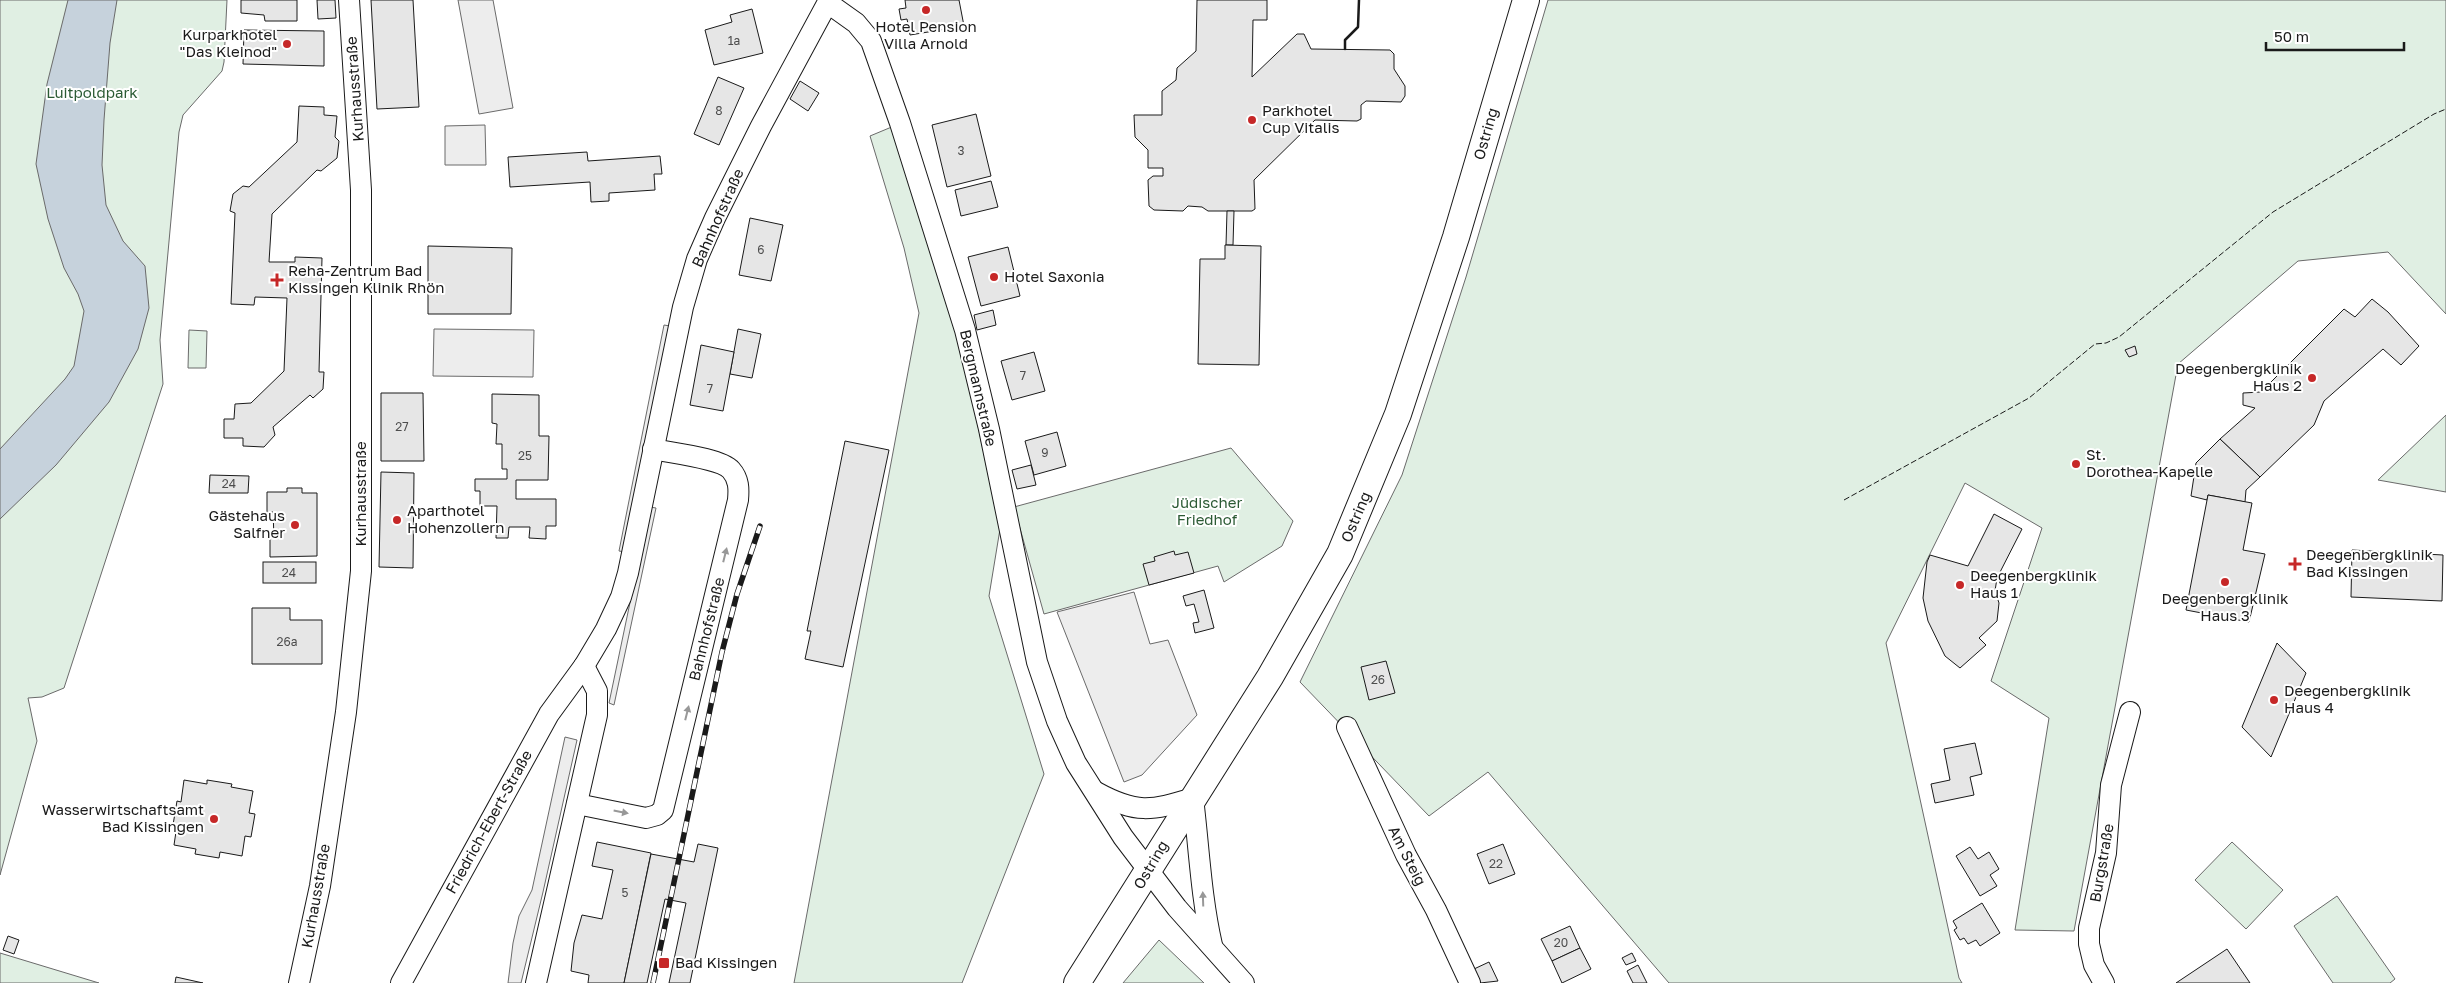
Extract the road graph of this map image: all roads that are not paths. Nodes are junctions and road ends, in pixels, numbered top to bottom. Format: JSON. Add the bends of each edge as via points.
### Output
{"nodes":[{"id":1,"x":349,"y":0,"type":"edge"},
{"id":2,"x":1526,"y":0,"type":"edge"},
{"id":3,"x":829,"y":2,"type":"edge"},
{"id":4,"x":653,"y":449,"type":"junction"},
{"id":5,"x":584,"y":666,"type":"junction"},
{"id":6,"x":2130,"y":712,"type":"dead end"},
{"id":7,"x":1347,"y":728,"type":"dead end"},
{"id":8,"x":1092,"y":790,"type":"junction"},
{"id":9,"x":1193,"y":798,"type":"junction"},
{"id":10,"x":577,"y":804,"type":"junction"},
{"id":11,"x":1149,"y":870,"type":"junction"},
{"id":12,"x":1212,"y":946,"type":"junction"},
{"id":13,"x":299,"y":983,"type":"edge"},
{"id":14,"x":401,"y":983,"type":"edge"},
{"id":15,"x":536,"y":983,"type":"edge"},
{"id":16,"x":1076,"y":983,"type":"edge"},
{"id":17,"x":1244,"y":983,"type":"edge"},
{"id":18,"x":1470,"y":983,"type":"edge"},
{"id":19,"x":2104,"y":983,"type":"edge"}],
"edges":[{"from":1,"to":13,"type":"street","name":"Kurhausstraße","via":[[361,190],[361,571],[344,722],[320,886]]},
{"from":2,"to":9,"type":"main road","name":"Ostring","via":[[1402,405],[1344,546],[1270,678]]},
{"from":3,"to":4,"type":"street","name":"Bahnhofstraße","via":[[761,126],[697,259]]},
{"from":3,"to":8,"type":"street","name":"Bergmannstraße","via":[[856,23],[871,41],[900,123],[967,339],[989,428],[1036,662],[1057,721]]},
{"from":4,"to":5,"type":"street","name":"Bahnhofstraße","via":[[621,597]]},
{"from":10,"to":4,"type":"street","name":"Bahnhofstraße","one_way":true,"via":[[646,818],[663,810],[738,500],[739,483],[731,470],[718,463]]},
{"from":5,"to":10,"type":"street","via":[[597,692],[597,715]]},
{"from":5,"to":14,"type":"street","name":"Friedrich-Ebert-Straße","via":[[549,714]]},
{"from":6,"to":19,"type":"street","name":"Burgstraße","via":[[2111,785],[2106,853],[2089,928],[2094,964]]},
{"from":7,"to":18,"type":"street","name":"Am Steig"},
{"from":8,"to":9,"type":"street","via":[[1119,805],[1144,809]]},
{"from":8,"to":11,"type":"street","name":"Bergmannstraße","via":[[1123,838]]},
{"from":9,"to":11,"type":"main road","name":"Ostring"},
{"from":12,"to":9,"type":"street","one_way":true,"via":[[1203,905],[1203,877]]},
{"from":10,"to":15,"type":"street"},
{"from":11,"to":12,"type":"street","name":"Bergmannstraße","via":[[1177,908]]},
{"from":11,"to":16,"type":"main road","name":"Ostring"},
{"from":12,"to":17,"type":"street","name":"Bergmannstraße"}]}
